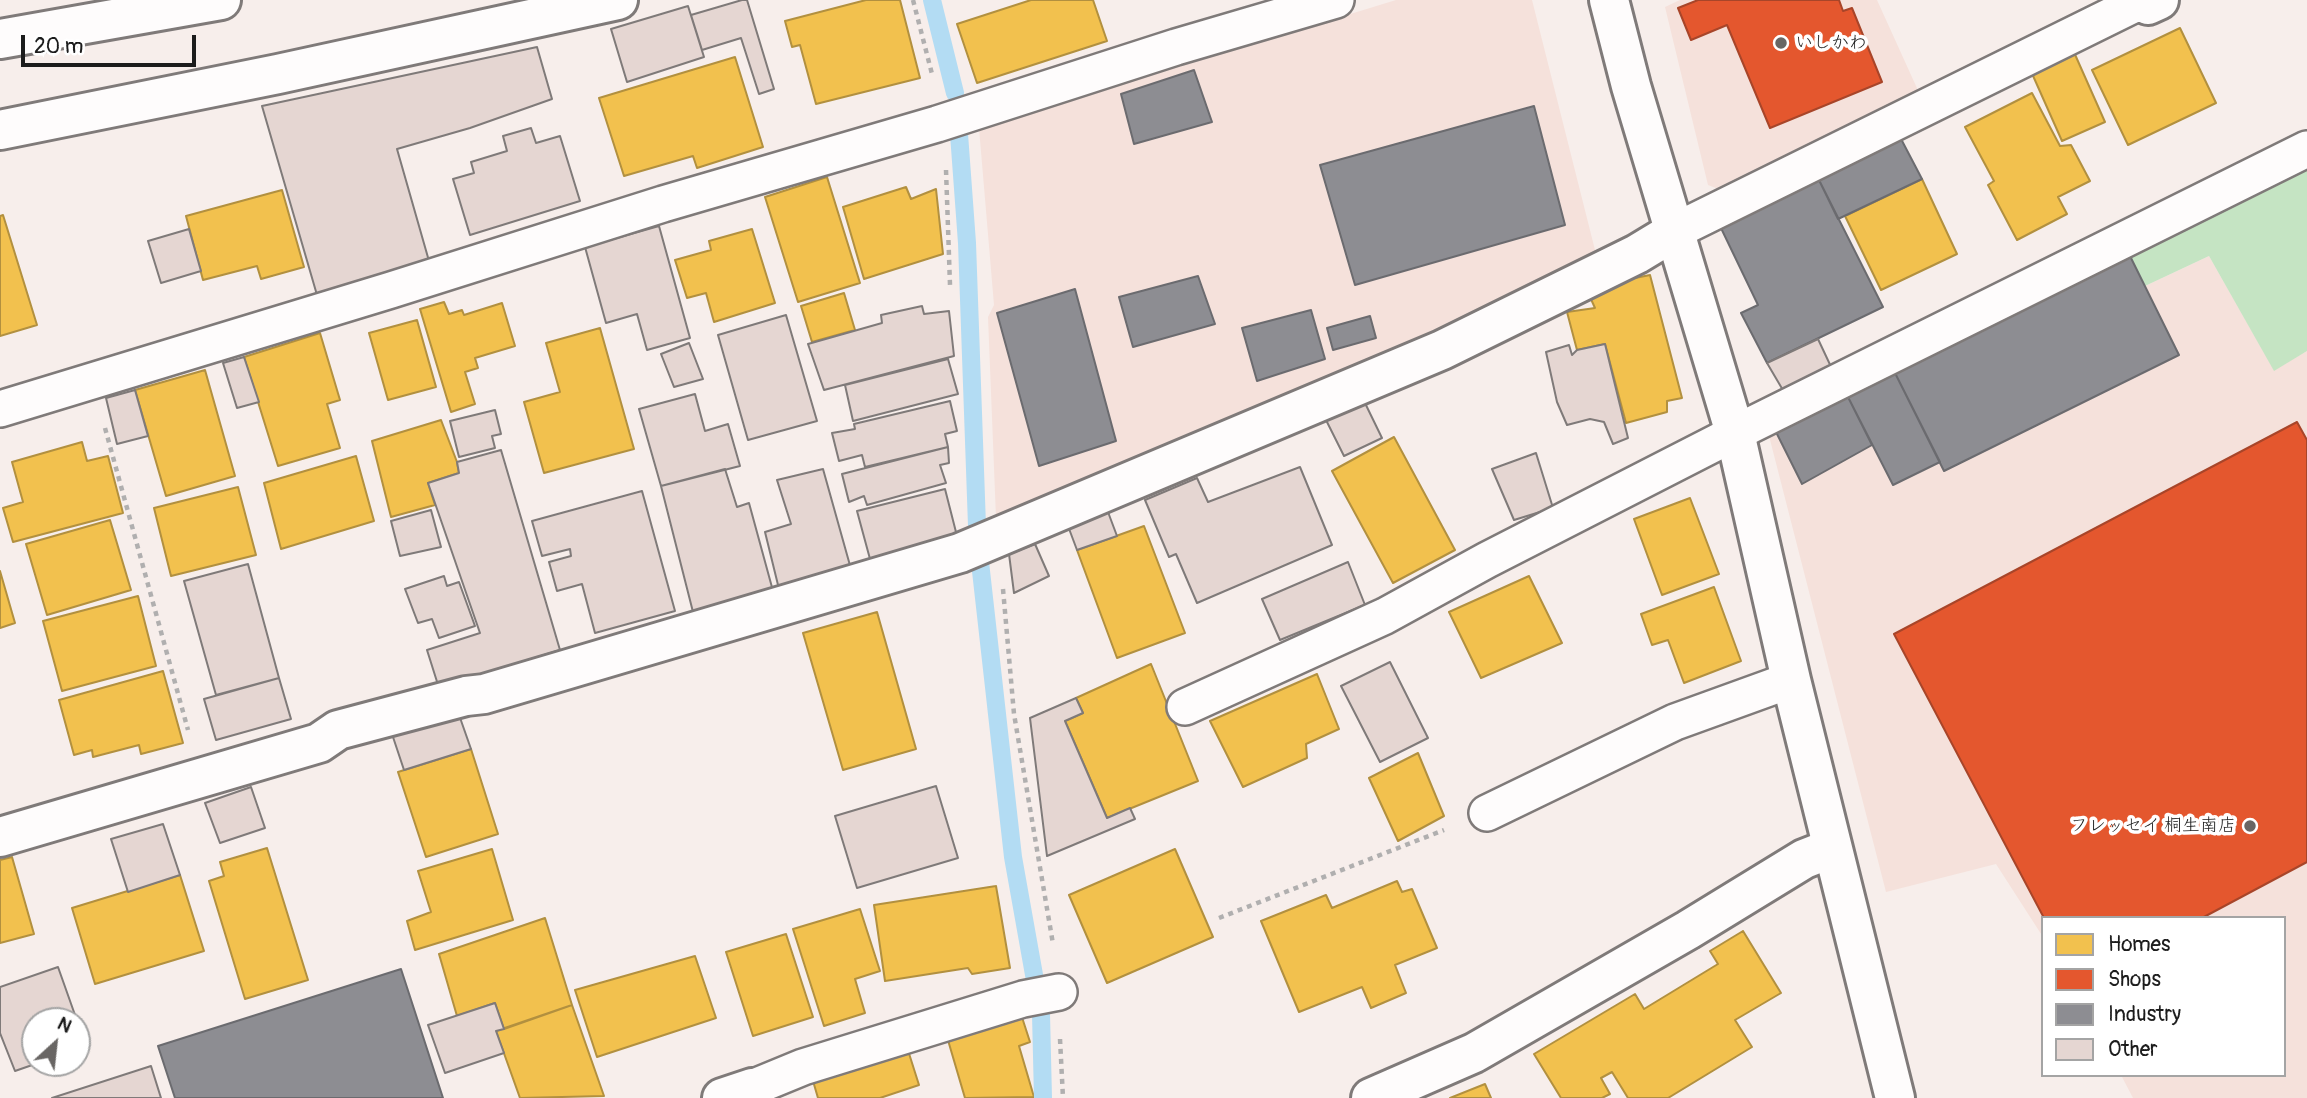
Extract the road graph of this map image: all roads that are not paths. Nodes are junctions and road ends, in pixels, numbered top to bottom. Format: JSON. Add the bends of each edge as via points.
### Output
{"nodes":[{"id":1,"x":220,"y":0,"type":"edge"},
{"id":2,"x":618,"y":0,"type":"edge"},
{"id":3,"x":1336,"y":0,"type":"edge"},
{"id":4,"x":1609,"y":0,"type":"edge"},
{"id":5,"x":2153,"y":3,"type":"edge"},
{"id":6,"x":0,"y":39,"type":"edge"},
{"id":7,"x":0,"y":130,"type":"edge"},
{"id":8,"x":2307,"y":149,"type":"edge"},
{"id":9,"x":1675,"y":231,"type":"junction"},
{"id":10,"x":0,"y":410,"type":"edge"},
{"id":11,"x":1735,"y":433,"type":"junction"},
{"id":12,"x":1791,"y":680,"type":"junction"},
{"id":13,"x":1185,"y":707,"type":"dead end"},
{"id":14,"x":1487,"y":813,"type":"road end"},
{"id":15,"x":0,"y":837,"type":"edge"},
{"id":16,"x":1832,"y":848,"type":"junction"},
{"id":17,"x":1059,"y":992,"type":"road end"},
{"id":18,"x":743,"y":1095,"type":"edge"},
{"id":19,"x":1371,"y":1098,"type":"edge"},
{"id":20,"x":1895,"y":1098,"type":"edge"}],
"edges":[{"from":1,"to":6,"type":"street"},
{"from":2,"to":7,"type":"street"},
{"from":3,"to":10,"type":"lane"},
{"from":4,"to":9,"type":"street"},
{"from":5,"to":9,"type":"lane","via":[[2135,4]]},
{"from":8,"to":11,"type":"lane"},
{"from":9,"to":11,"type":"street"},
{"from":9,"to":15,"type":"street","via":[[1442,350],[960,553],[484,694],[338,730],[319,743]]},
{"from":11,"to":12,"type":"street"},
{"from":11,"to":13,"type":"lane","via":[[1385,616]]},
{"from":12,"to":14,"type":"lane","via":[[1675,722]]},
{"from":12,"to":16,"type":"street"},
{"from":16,"to":19,"type":"street","via":[[1804,859],[1474,1053]]},
{"from":16,"to":20,"type":"street"},
{"from":17,"to":18,"type":"lane","via":[[803,1067]]}]}
